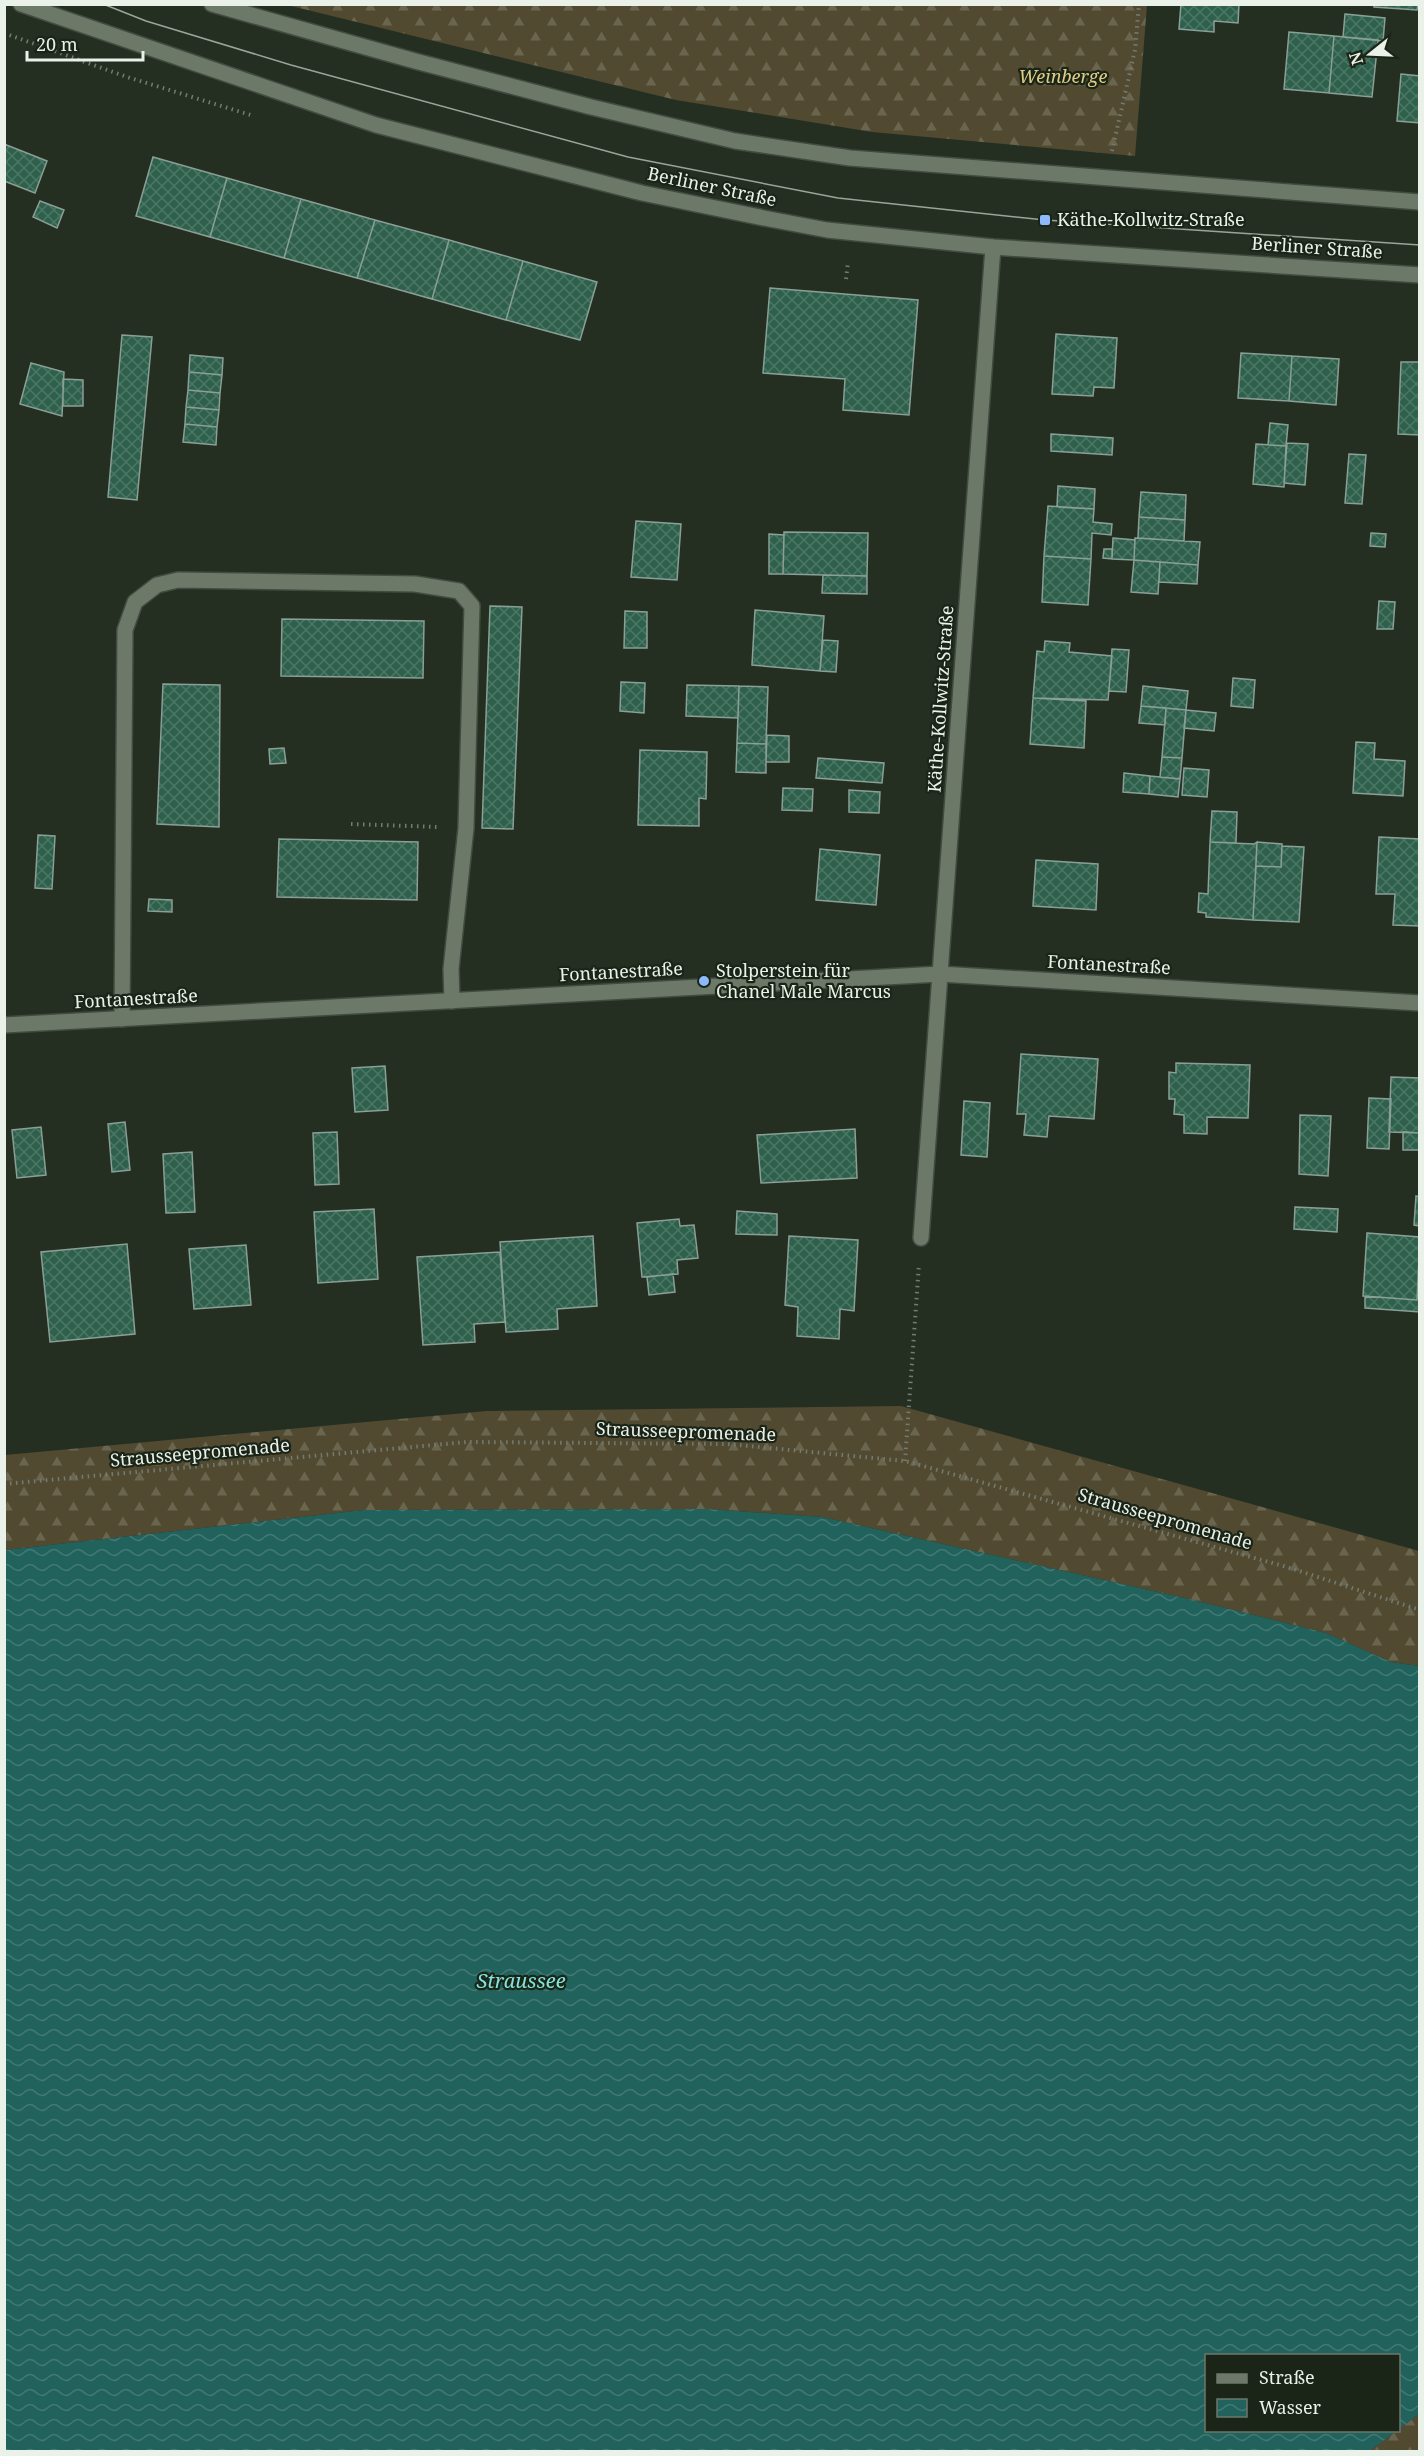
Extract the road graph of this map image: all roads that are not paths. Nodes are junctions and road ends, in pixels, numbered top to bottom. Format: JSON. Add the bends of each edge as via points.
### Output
{"nodes":[{"id":1,"x":21,"y":4,"type":"edge"},
{"id":2,"x":212,"y":4,"type":"edge"},
{"id":3,"x":1419,"y":202,"type":"edge"},
{"id":4,"x":993,"y":247,"type":"junction"},
{"id":5,"x":1419,"y":275,"type":"edge"},
{"id":6,"x":940,"y":974,"type":"junction"},
{"id":7,"x":452,"y":1001,"type":"junction"},
{"id":8,"x":1419,"y":1003,"type":"edge"},
{"id":9,"x":122,"y":1019,"type":"junction"},
{"id":10,"x":4,"y":1025,"type":"edge"},
{"id":11,"x":921,"y":1238,"type":"road end"}],
"edges":[{"from":1,"to":4,"type":"street","name":"Berliner Straße","via":[[376,125],[642,193],[826,230]]},
{"from":2,"to":3,"type":"street","via":[[426,64],[735,141],[850,158]]},
{"from":4,"to":5,"type":"street","name":"Berliner Straße"},
{"from":4,"to":6,"type":"street","name":"Käthe-Kollwitz-Straße"},
{"from":6,"to":7,"type":"street","name":"Fontanestraße"},
{"from":6,"to":8,"type":"street","name":"Fontanestraße"},
{"from":6,"to":11,"type":"street","name":"Käthe-Kollwitz-Straße"},
{"from":7,"to":9,"type":"street","name":"Fontanestraße"},
{"from":7,"to":9,"type":"street","via":[[451,969],[466,828],[472,606],[459,591],[403,584],[178,580],[157,585],[135,602],[125,630]]},
{"from":9,"to":10,"type":"street","name":"Fontanestraße"}]}
